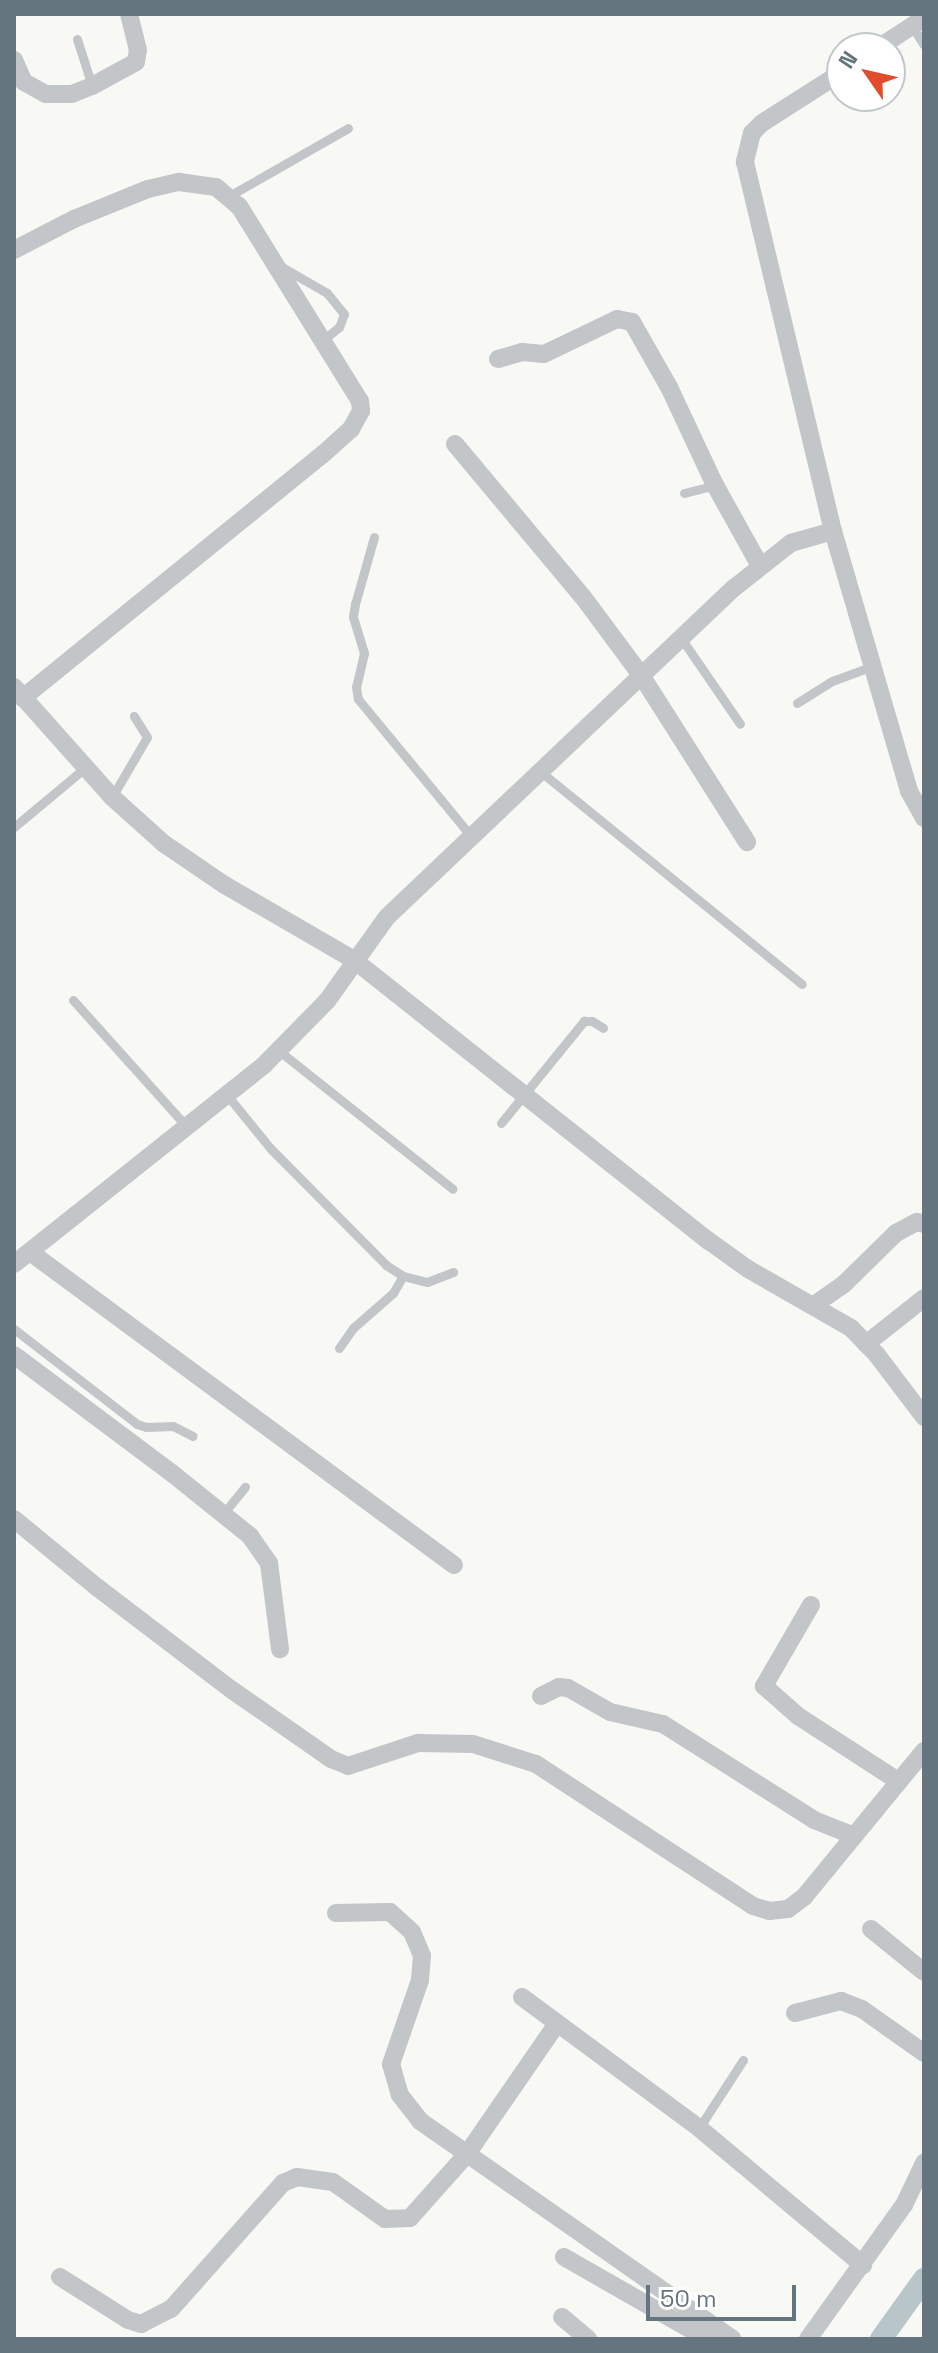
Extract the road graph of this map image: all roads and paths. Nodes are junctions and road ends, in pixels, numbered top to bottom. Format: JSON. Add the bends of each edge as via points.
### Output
{"nodes":[{"id":1,"x":129,"y":14,"type":"edge"},
{"id":2,"x":918,"y":22,"type":"edge"},
{"id":3,"x":77,"y":39,"type":"dead end"},
{"id":4,"x":924,"y":45,"type":"edge"},
{"id":5,"x":14,"y":60,"type":"edge"},
{"id":6,"x":826,"y":82,"type":"edge"},
{"id":7,"x":92,"y":86,"type":"junction"},
{"id":8,"x":348,"y":128,"type":"dead end"},
{"id":9,"x":229,"y":196,"type":"junction"},
{"id":10,"x":14,"y":250,"type":"edge"},
{"id":11,"x":275,"y":264,"type":"junction"},
{"id":12,"x":323,"y":340,"type":"junction"},
{"id":13,"x":498,"y":359,"type":"dead end"},
{"id":14,"x":455,"y":444,"type":"dead end"},
{"id":15,"x":715,"y":485,"type":"junction"},
{"id":16,"x":684,"y":493,"type":"dead end"},
{"id":17,"x":833,"y":531,"type":"junction"},
{"id":18,"x":374,"y":537,"type":"dead end"},
{"id":19,"x":760,"y":566,"type":"junction"},
{"id":20,"x":681,"y":638,"type":"junction"},
{"id":21,"x":873,"y":666,"type":"junction"},
{"id":22,"x":641,"y":675,"type":"junction"},
{"id":23,"x":19,"y":692,"type":"edge"},
{"id":24,"x":797,"y":703,"type":"dead end"},
{"id":25,"x":134,"y":716,"type":"dead end"},
{"id":26,"x":740,"y":724,"type":"dead end"},
{"id":27,"x":86,"y":767,"type":"junction"},
{"id":28,"x":541,"y":772,"type":"junction"},
{"id":29,"x":112,"y":797,"type":"junction"},
{"id":30,"x":924,"y":818,"type":"edge"},
{"id":31,"x":14,"y":827,"type":"edge"},
{"id":32,"x":471,"y":836,"type":"junction"},
{"id":33,"x":747,"y":842,"type":"dead end"},
{"id":34,"x":354,"y":960,"type":"junction"},
{"id":35,"x":802,"y":984,"type":"dead end"},
{"id":36,"x":73,"y":1000,"type":"dead end"},
{"id":37,"x":603,"y":1028,"type":"dead end"},
{"id":38,"x":278,"y":1050,"type":"junction"},
{"id":39,"x":227,"y":1095,"type":"junction"},
{"id":40,"x":522,"y":1096,"type":"junction"},
{"id":41,"x":501,"y":1123,"type":"dead end"},
{"id":42,"x":187,"y":1127,"type":"junction"},
{"id":43,"x":453,"y":1189,"type":"dead end"},
{"id":44,"x":924,"y":1224,"type":"edge"},
{"id":45,"x":30,"y":1252,"type":"junction"},
{"id":46,"x":14,"y":1264,"type":"edge"},
{"id":47,"x":453,"y":1272,"type":"dead end"},
{"id":48,"x":403,"y":1276,"type":"junction"},
{"id":49,"x":924,"y":1298,"type":"edge"},
{"id":50,"x":814,"y":1305,"type":"junction"},
{"id":51,"x":14,"y":1329,"type":"edge"},
{"id":52,"x":866,"y":1344,"type":"junction"},
{"id":53,"x":339,"y":1348,"type":"dead end"},
{"id":54,"x":14,"y":1355,"type":"edge"},
{"id":55,"x":924,"y":1417,"type":"edge"},
{"id":56,"x":193,"y":1436,"type":"dead end"},
{"id":57,"x":245,"y":1487,"type":"dead end"},
{"id":58,"x":223,"y":1514,"type":"junction"},
{"id":59,"x":14,"y":1519,"type":"edge"},
{"id":60,"x":454,"y":1565,"type":"dead end"},
{"id":61,"x":811,"y":1605,"type":"dead end"},
{"id":62,"x":280,"y":1649,"type":"dead end"},
{"id":63,"x":541,"y":1696,"type":"dead end"},
{"id":64,"x":924,"y":1751,"type":"edge"},
{"id":65,"x":898,"y":1781,"type":"junction"},
{"id":66,"x":852,"y":1835,"type":"junction"},
{"id":67,"x":336,"y":1913,"type":"dead end"},
{"id":68,"x":871,"y":1929,"type":"dead end"},
{"id":69,"x":924,"y":1972,"type":"edge"},
{"id":70,"x":522,"y":1997,"type":"dead end"},
{"id":71,"x":795,"y":2013,"type":"dead end"},
{"id":72,"x":556,"y":2025,"type":"junction"},
{"id":73,"x":924,"y":2053,"type":"edge"},
{"id":74,"x":743,"y":2060,"type":"dead end"},
{"id":75,"x":699,"y":2128,"type":"junction"},
{"id":76,"x":467,"y":2154,"type":"junction"},
{"id":77,"x":924,"y":2163,"type":"edge"},
{"id":78,"x":564,"y":2257,"type":"dead end"},
{"id":79,"x":863,"y":2265,"type":"junction"},
{"id":80,"x":60,"y":2277,"type":"dead end"},
{"id":81,"x":562,"y":2317,"type":"dead end"},
{"id":82,"x":588,"y":2339,"type":"edge"},
{"id":83,"x":707,"y":2339,"type":"edge"},
{"id":84,"x":733,"y":2339,"type":"edge"},
{"id":85,"x":808,"y":2339,"type":"edge"}],
"edges":[{"from":1,"to":7,"type":"street","via":[[136,62]]},
{"from":2,"to":4,"type":"lane"},
{"from":3,"to":7,"type":"lane"},
{"from":5,"to":7,"type":"street","via":[[24,82],[46,94],[72,94]]},
{"from":6,"to":17,"type":"street","via":[[762,123],[752,133],[745,162]]},
{"from":8,"to":9,"type":"lane"},
{"from":9,"to":10,"type":"street","via":[[201,182],[148,189]]},
{"from":9,"to":11,"type":"street"},
{"from":11,"to":12,"type":"street"},
{"from":11,"to":12,"type":"lane","via":[[327,293],[344,314],[339,327]]},
{"from":12,"to":23,"type":"street","via":[[360,401],[358,421]]},
{"from":13,"to":15,"type":"street","via":[[522,352],[544,354],[617,319],[632,322]]},
{"from":14,"to":22,"type":"street"},
{"from":15,"to":16,"type":"lane"},
{"from":15,"to":19,"type":"street"},
{"from":17,"to":19,"type":"street","via":[[791,543]]},
{"from":17,"to":21,"type":"street"},
{"from":18,"to":32,"type":"lane","via":[[353,617],[364,653],[358,699]]},
{"from":19,"to":20,"type":"street"},
{"from":20,"to":22,"type":"street"},
{"from":20,"to":26,"type":"lane"},
{"from":21,"to":24,"type":"lane","via":[[832,681]]},
{"from":21,"to":30,"type":"street","via":[[909,791]]},
{"from":22,"to":28,"type":"street"},
{"from":22,"to":33,"type":"street"},
{"from":23,"to":27,"type":"street"},
{"from":25,"to":29,"type":"lane","via":[[147,737]]},
{"from":27,"to":29,"type":"street"},
{"from":27,"to":31,"type":"lane"},
{"from":28,"to":32,"type":"street"},
{"from":28,"to":35,"type":"lane"},
{"from":29,"to":34,"type":"street","via":[[163,843],[223,884]]},
{"from":32,"to":34,"type":"street","via":[[387,917]]},
{"from":34,"to":38,"type":"street","via":[[327,1001]]},
{"from":34,"to":40,"type":"street"},
{"from":36,"to":42,"type":"lane"},
{"from":37,"to":40,"type":"lane","via":[[584,1021]]},
{"from":38,"to":39,"type":"street"},
{"from":38,"to":43,"type":"lane"},
{"from":39,"to":42,"type":"street"},
{"from":39,"to":48,"type":"lane","via":[[270,1148]]},
{"from":40,"to":41,"type":"lane"},
{"from":40,"to":50,"type":"street","via":[[748,1269]]},
{"from":42,"to":45,"type":"street"},
{"from":44,"to":50,"type":"street","via":[[917,1222],[896,1233],[844,1284]]},
{"from":45,"to":46,"type":"street"},
{"from":45,"to":60,"type":"street"},
{"from":47,"to":48,"type":"lane","via":[[427,1282]]},
{"from":48,"to":53,"type":"lane"},
{"from":49,"to":52,"type":"street"},
{"from":50,"to":52,"type":"street"},
{"from":51,"to":56,"type":"lane","via":[[137,1424],[173,1426]]},
{"from":52,"to":55,"type":"street"},
{"from":54,"to":58,"type":"street"},
{"from":57,"to":58,"type":"lane"},
{"from":58,"to":62,"type":"street","via":[[250,1536],[269,1563]]},
{"from":59,"to":66,"type":"street","via":[[232,1690],[348,1766],[418,1743],[473,1744],[536,1764],[753,1906],[769,1911],[788,1909],[804,1897]]},
{"from":61,"to":65,"type":"street","via":[[764,1686],[788,1709]]},
{"from":63,"to":66,"type":"street","via":[[568,1688],[610,1712],[663,1724],[814,1820]]},
{"from":64,"to":65,"type":"street"},
{"from":65,"to":66,"type":"street"},
{"from":67,"to":76,"type":"street","via":[[390,1912],[412,1932],[422,1956],[420,1980],[391,2064],[400,2095],[420,2121]]},
{"from":68,"to":69,"type":"street"},
{"from":70,"to":72,"type":"street"},
{"from":71,"to":73,"type":"street","via":[[841,2001],[862,2009]]},
{"from":72,"to":75,"type":"street"},
{"from":72,"to":76,"type":"street"},
{"from":74,"to":75,"type":"lane"},
{"from":75,"to":79,"type":"street"},
{"from":76,"to":80,"type":"street","via":[[410,2218],[385,2219],[333,2182],[297,2177],[283,2183],[171,2309],[141,2324]]},
{"from":76,"to":84,"type":"street"},
{"from":77,"to":79,"type":"street","via":[[904,2205]]},
{"from":78,"to":83,"type":"street"},
{"from":79,"to":85,"type":"street"},
{"from":81,"to":82,"type":"street"}]}
